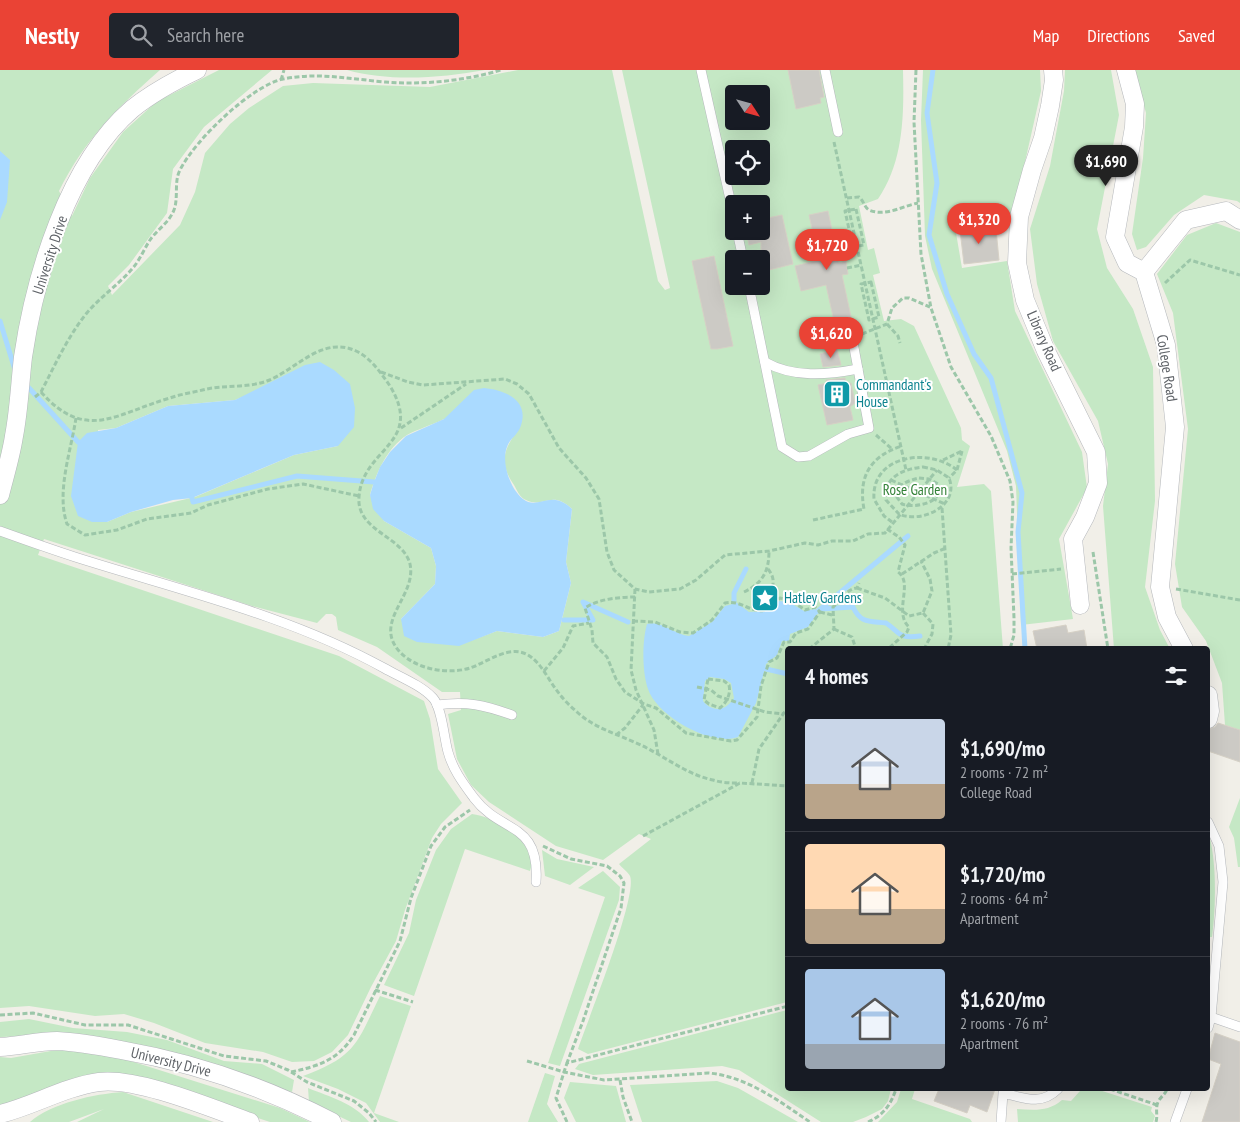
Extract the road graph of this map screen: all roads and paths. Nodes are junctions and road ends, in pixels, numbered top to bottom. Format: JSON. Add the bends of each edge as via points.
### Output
{"nodes":[{"id":1,"x":197,"y":70,"type":"edge"},
{"id":2,"x":284,"y":70,"type":"edge"},
{"id":3,"x":501,"y":70,"type":"edge"},
{"id":4,"x":701,"y":70,"type":"edge"},
{"id":5,"x":825,"y":70,"type":"edge"},
{"id":6,"x":916,"y":70,"type":"edge"},
{"id":7,"x":1053,"y":70,"type":"edge"},
{"id":8,"x":1126,"y":70,"type":"edge"},
{"id":9,"x":281,"y":80,"type":"junction"},
{"id":10,"x":838,"y":132,"type":"joint"},
{"id":11,"x":729,"y":195,"type":"edge"},
{"id":12,"x":847,"y":198,"type":"junction"},
{"id":13,"x":918,"y":203,"type":"junction"},
{"id":14,"x":1240,"y":220,"type":"edge"},
{"id":15,"x":862,"y":265,"type":"junction"},
{"id":16,"x":847,"y":268,"type":"dead end"},
{"id":17,"x":1144,"y":272,"type":"junction"},
{"id":18,"x":1240,"y":275,"type":"edge"},
{"id":19,"x":751,"y":295,"type":"edge"},
{"id":20,"x":1152,"y":295,"type":"junction"},
{"id":21,"x":931,"y":308,"type":"junction"},
{"id":22,"x":887,"y":324,"type":"junction"},
{"id":23,"x":877,"y":330,"type":"junction"},
{"id":24,"x":852,"y":337,"type":"joint"},
{"id":25,"x":900,"y":343,"type":"dead end"},
{"id":26,"x":765,"y":362,"type":"junction"},
{"id":27,"x":858,"y":369,"type":"junction"},
{"id":28,"x":381,"y":372,"type":"junction"},
{"id":29,"x":467,"y":383,"type":"junction"},
{"id":30,"x":41,"y":392,"type":"junction"},
{"id":31,"x":37,"y":395,"type":"dead end"},
{"id":32,"x":76,"y":418,"type":"junction"},
{"id":33,"x":869,"y":428,"type":"junction"},
{"id":34,"x":400,"y":429,"type":"junction"},
{"id":35,"x":902,"y":446,"type":"junction"},
{"id":36,"x":892,"y":450,"type":"junction"},
{"id":37,"x":904,"y":459,"type":"junction"},
{"id":38,"x":943,"y":460,"type":"junction"},
{"id":39,"x":906,"y":470,"type":"junction"},
{"id":40,"x":937,"y":470,"type":"junction"},
{"id":41,"x":957,"y":470,"type":"junction"},
{"id":42,"x":949,"y":478,"type":"junction"},
{"id":43,"x":930,"y":479,"type":"junction"},
{"id":44,"x":890,"y":480,"type":"junction"},
{"id":45,"x":901,"y":485,"type":"junction"},
{"id":46,"x":918,"y":492,"type":"junction"},
{"id":47,"x":0,"y":495,"type":"edge"},
{"id":48,"x":359,"y":496,"type":"junction"},
{"id":49,"x":934,"y":499,"type":"junction"},
{"id":50,"x":945,"y":504,"type":"junction"},
{"id":51,"x":906,"y":506,"type":"junction"},
{"id":52,"x":942,"y":508,"type":"junction"},
{"id":53,"x":898,"y":514,"type":"junction"},
{"id":54,"x":1085,"y":517,"type":"junction"},
{"id":55,"x":813,"y":520,"type":"dead end"},
{"id":56,"x":892,"y":522,"type":"junction"},
{"id":57,"x":887,"y":529,"type":"junction"},
{"id":58,"x":0,"y":531,"type":"edge"},
{"id":59,"x":946,"y":548,"type":"junction"},
{"id":60,"x":769,"y":551,"type":"junction"},
{"id":61,"x":921,"y":561,"type":"junction"},
{"id":62,"x":767,"y":569,"type":"junction"},
{"id":63,"x":1054,"y":570,"type":"dead end"},
{"id":64,"x":902,"y":574,"type":"junction"},
{"id":65,"x":1012,"y":574,"type":"junction"},
{"id":66,"x":1160,"y":587,"type":"junction"},
{"id":67,"x":635,"y":589,"type":"junction"},
{"id":68,"x":744,"y":592,"type":"dead end"},
{"id":69,"x":635,"y":597,"type":"junction"},
{"id":70,"x":1240,"y":600,"type":"edge"},
{"id":71,"x":771,"y":605,"type":"junction"},
{"id":72,"x":1080,"y":605,"type":"dead end"},
{"id":73,"x":819,"y":611,"type":"junction"},
{"id":74,"x":903,"y":611,"type":"junction"},
{"id":75,"x":923,"y":613,"type":"junction"},
{"id":76,"x":832,"y":615,"type":"junction"},
{"id":77,"x":588,"y":621,"type":"junction"},
{"id":78,"x":633,"y":621,"type":"junction"},
{"id":79,"x":834,"y":629,"type":"junction"},
{"id":80,"x":813,"y":646,"type":"edge"},
{"id":81,"x":855,"y":646,"type":"edge"},
{"id":82,"x":891,"y":646,"type":"edge"},
{"id":83,"x":926,"y":646,"type":"edge"},
{"id":84,"x":949,"y":646,"type":"edge"},
{"id":85,"x":1011,"y":646,"type":"edge"},
{"id":86,"x":1108,"y":646,"type":"edge"},
{"id":87,"x":1182,"y":646,"type":"edge"},
{"id":88,"x":544,"y":671,"type":"junction"},
{"id":89,"x":697,"y":687,"type":"dead end"},
{"id":90,"x":705,"y":690,"type":"junction"},
{"id":91,"x":728,"y":698,"type":"junction"},
{"id":92,"x":644,"y":704,"type":"junction"},
{"id":93,"x":437,"y":705,"type":"junction"},
{"id":94,"x":758,"y":709,"type":"junction"},
{"id":95,"x":784,"y":714,"type":"joint"},
{"id":96,"x":512,"y":715,"type":"dead end"},
{"id":97,"x":616,"y":735,"type":"junction"},
{"id":98,"x":729,"y":736,"type":"dead end"},
{"id":99,"x":728,"y":741,"type":"junction"},
{"id":100,"x":658,"y":754,"type":"junction"},
{"id":101,"x":752,"y":783,"type":"junction"},
{"id":102,"x":740,"y":784,"type":"junction"},
{"id":103,"x":785,"y":786,"type":"edge"},
{"id":104,"x":479,"y":804,"type":"junction"},
{"id":105,"x":1210,"y":826,"type":"edge"},
{"id":106,"x":521,"y":832,"type":"junction"},
{"id":107,"x":643,"y":836,"type":"dead end"},
{"id":108,"x":536,"y":882,"type":"dead end"},
{"id":109,"x":375,"y":990,"type":"junction"},
{"id":110,"x":413,"y":1002,"type":"dead end"},
{"id":111,"x":785,"y":1007,"type":"edge"},
{"id":112,"x":1211,"y":1017,"type":"junction"},
{"id":113,"x":1210,"y":1021,"type":"edge"},
{"id":114,"x":1240,"y":1027,"type":"edge"},
{"id":115,"x":0,"y":1047,"type":"edge"},
{"id":116,"x":527,"y":1060,"type":"dead end"},
{"id":117,"x":567,"y":1063,"type":"junction"},
{"id":118,"x":291,"y":1072,"type":"dead end"},
{"id":119,"x":564,"y":1072,"type":"junction"},
{"id":120,"x":620,"y":1080,"type":"junction"},
{"id":121,"x":895,"y":1091,"type":"edge"},
{"id":122,"x":1056,"y":1091,"type":"edge"},
{"id":123,"x":1116,"y":1091,"type":"edge"},
{"id":124,"x":1167,"y":1091,"type":"edge"},
{"id":125,"x":1186,"y":1091,"type":"edge"},
{"id":126,"x":1157,"y":1105,"type":"junction"},
{"id":127,"x":0,"y":1114,"type":"edge"},
{"id":128,"x":250,"y":1122,"type":"edge"},
{"id":129,"x":332,"y":1122,"type":"edge"},
{"id":130,"x":567,"y":1122,"type":"edge"},
{"id":131,"x":632,"y":1122,"type":"edge"},
{"id":132,"x":810,"y":1122,"type":"edge"},
{"id":133,"x":868,"y":1122,"type":"edge"},
{"id":134,"x":1001,"y":1122,"type":"edge"},
{"id":135,"x":1156,"y":1122,"type":"edge"},
{"id":136,"x":1175,"y":1122,"type":"edge"}],
"edges":[{"from":1,"to":47,"type":"street","name":"University Drive","via":[[153,94],[114,129],[83,171],[60,219],[40,275],[23,357],[14,436]]},
{"from":2,"to":9,"type":"path"},
{"from":3,"to":9,"type":"path","via":[[422,83],[321,75]]},
{"from":4,"to":11,"type":"lane"},
{"from":5,"to":10,"type":"lane"},
{"from":6,"to":13,"type":"path","via":[[914,122]]},
{"from":7,"to":54,"type":"street","name":"Library Road","via":[[1052,97],[1043,138],[1019,217],[1017,262],[1025,300],[1046,351],[1096,452],[1098,483]]},
{"from":8,"to":17,"type":"street","via":[[1135,104],[1134,127],[1115,237],[1127,263]]},
{"from":9,"to":30,"type":"path","via":[[224,117],[198,144],[180,170],[173,214],[150,240],[135,265],[98,300],[72,332]]},
{"from":10,"to":12,"type":"path","via":[[833,136]]},
{"from":12,"to":13,"type":"path","via":[[859,197],[866,207],[878,212]]},
{"from":12,"to":15,"type":"path"},
{"from":13,"to":21,"type":"path","via":[[921,254]]},
{"from":14,"to":17,"type":"street","via":[[1226,212],[1186,220]]},
{"from":15,"to":16,"type":"path"},
{"from":15,"to":23,"type":"path"},
{"from":17,"to":20,"type":"street","name":"College Road"},
{"from":18,"to":20,"type":"path","via":[[1190,260]]},
{"from":19,"to":26,"type":"lane"},
{"from":20,"to":66,"type":"street","name":"College Road","via":[[1166,345],[1175,426]]},
{"from":21,"to":22,"type":"path","via":[[903,298],[892,308]]},
{"from":21,"to":65,"type":"path","via":[[951,367],[991,436],[1010,481],[1013,502]]},
{"from":22,"to":23,"type":"path"},
{"from":22,"to":25,"type":"path"},
{"from":23,"to":24,"type":"path"},
{"from":23,"to":35,"type":"path"},
{"from":24,"to":27,"type":"lane"},
{"from":26,"to":27,"type":"lane","via":[[776,368],[826,375]]},
{"from":26,"to":33,"type":"lane","via":[[782,448],[798,457],[809,456],[848,434]]},
{"from":27,"to":33,"type":"lane"},
{"from":28,"to":29,"type":"path","via":[[423,385]]},
{"from":28,"to":32,"type":"path","via":[[355,350],[333,346],[313,353],[290,370],[265,382],[210,388],[169,398],[105,421]]},
{"from":28,"to":34,"type":"path","via":[[396,396],[402,414]]},
{"from":29,"to":34,"type":"path"},
{"from":29,"to":67,"type":"path","via":[[505,379],[529,394],[559,448],[586,478],[599,499],[607,552],[614,570]]},
{"from":30,"to":31,"type":"path"},
{"from":30,"to":32,"type":"path","via":[[59,410]]},
{"from":32,"to":48,"type":"path","via":[[62,511],[67,524],[86,535],[117,530],[146,519],[191,513],[208,505],[286,486],[303,484]]},
{"from":33,"to":36,"type":"path"},
{"from":34,"to":48,"type":"path","via":[[364,477]]},
{"from":35,"to":36,"type":"path"},
{"from":35,"to":37,"type":"path"},
{"from":36,"to":55,"type":"path","via":[[874,462],[867,473],[861,493],[864,509]]},
{"from":37,"to":38,"type":"path","via":[[923,456]]},
{"from":37,"to":39,"type":"path"},
{"from":37,"to":56,"type":"path","via":[[886,468],[874,492],[877,506]]},
{"from":38,"to":41,"type":"path"},
{"from":38,"to":41,"type":"path","via":[[962,451]]},
{"from":39,"to":40,"type":"path","via":[[923,467]]},
{"from":39,"to":44,"type":"path"},
{"from":40,"to":42,"type":"path"},
{"from":40,"to":43,"type":"path"},
{"from":41,"to":42,"type":"path"},
{"from":42,"to":50,"type":"path","via":[[951,488]]},
{"from":43,"to":45,"type":"path","via":[[919,478]]},
{"from":43,"to":46,"type":"path"},
{"from":43,"to":49,"type":"path","via":[[940,486]]},
{"from":44,"to":45,"type":"path"},
{"from":44,"to":53,"type":"path","via":[[886,487],[886,500]]},
{"from":45,"to":46,"type":"path"},
{"from":45,"to":51,"type":"path","via":[[896,496]]},
{"from":46,"to":49,"type":"path"},
{"from":46,"to":51,"type":"path"},
{"from":48,"to":88,"type":"path","via":[[359,507],[366,520],[400,548],[410,563],[410,578],[393,615],[390,634],[397,649],[409,661],[441,670],[468,668],[495,656],[524,653]]},
{"from":49,"to":50,"type":"path"},
{"from":49,"to":51,"type":"path","via":[[921,506]]},
{"from":50,"to":52,"type":"path"},
{"from":51,"to":53,"type":"path"},
{"from":52,"to":53,"type":"path","via":[[920,517]]},
{"from":52,"to":59,"type":"path"},
{"from":53,"to":56,"type":"path"},
{"from":54,"to":72,"type":"street","name":"Library Road","via":[[1073,538]]},
{"from":54,"to":86,"type":"path"},
{"from":56,"to":57,"type":"path"},
{"from":57,"to":60,"type":"path","via":[[885,533],[868,534],[853,540],[818,545],[805,543]]},
{"from":57,"to":64,"type":"path","via":[[904,545],[898,566],[898,572]]},
{"from":58,"to":93,"type":"lane","via":[[277,620],[347,648],[413,684],[433,698]]},
{"from":59,"to":61,"type":"path"},
{"from":59,"to":84,"type":"path","via":[[951,635]]},
{"from":60,"to":62,"type":"path"},
{"from":60,"to":67,"type":"path","via":[[725,555],[680,589],[649,592]]},
{"from":61,"to":64,"type":"path"},
{"from":61,"to":75,"type":"path","via":[[932,591]]},
{"from":62,"to":68,"type":"path","via":[[764,579]]},
{"from":62,"to":71,"type":"path","via":[[773,575],[773,588],[767,597]]},
{"from":63,"to":65,"type":"path"},
{"from":64,"to":74,"type":"path","via":[[905,590]]},
{"from":65,"to":85,"type":"path","via":[[1014,635]]},
{"from":66,"to":70,"type":"path"},
{"from":66,"to":87,"type":"street","name":"College Road","via":[[1167,618]]},
{"from":67,"to":69,"type":"path"},
{"from":69,"to":77,"type":"path","via":[[617,597],[588,606]]},
{"from":69,"to":78,"type":"path"},
{"from":71,"to":73,"type":"path","via":[[780,598],[805,610],[815,607]]},
{"from":71,"to":78,"type":"path","via":[[750,610],[734,602],[725,603],[712,620],[693,633],[680,632],[655,622]]},
{"from":73,"to":76,"type":"path"},
{"from":73,"to":94,"type":"path","via":[[808,629],[796,632],[790,642],[784,642],[777,658],[769,662]]},
{"from":74,"to":75,"type":"path","via":[[912,617]]},
{"from":74,"to":76,"type":"path","via":[[885,598],[858,586],[846,592],[833,607]]},
{"from":74,"to":82,"type":"path","via":[[904,621],[909,627]]},
{"from":75,"to":83,"type":"path","via":[[933,624]]},
{"from":76,"to":79,"type":"path"},
{"from":77,"to":88,"type":"path","via":[[573,626],[564,648]]},
{"from":77,"to":92,"type":"path","via":[[593,643],[608,657],[616,679],[625,692]]},
{"from":78,"to":92,"type":"path","via":[[631,670]]},
{"from":79,"to":80,"type":"path"},
{"from":79,"to":81,"type":"path","via":[[852,638]]},
{"from":88,"to":97,"type":"path","via":[[558,693],[588,723]]},
{"from":89,"to":90,"type":"path"},
{"from":90,"to":91,"type":"path"},
{"from":90,"to":91,"type":"path","via":[[704,700],[715,707],[720,708]]},
{"from":90,"to":91,"type":"path","via":[[708,679],[724,681],[729,685]]},
{"from":91,"to":94,"type":"path"},
{"from":92,"to":97,"type":"path"},
{"from":92,"to":99,"type":"path","via":[[656,708],[686,733]]},
{"from":92,"to":100,"type":"path","via":[[654,730]]},
{"from":93,"to":96,"type":"lane","via":[[460,702],[486,705]]},
{"from":93,"to":104,"type":"lane","via":[[454,770]]},
{"from":94,"to":95,"type":"path"},
{"from":94,"to":99,"type":"path","via":[[754,723],[737,740]]},
{"from":95,"to":101,"type":"path","via":[[759,749]]},
{"from":97,"to":100,"type":"path"},
{"from":98,"to":99,"type":"path"},
{"from":100,"to":102,"type":"path","via":[[701,777]]},
{"from":101,"to":102,"type":"path"},
{"from":101,"to":103,"type":"path"},
{"from":102,"to":107,"type":"path"},
{"from":104,"to":106,"type":"lane"},
{"from":104,"to":109,"type":"path","via":[[445,827],[431,846],[411,898],[400,941]]},
{"from":105,"to":112,"type":"lane","via":[[1219,846],[1222,882]]},
{"from":106,"to":108,"type":"lane","via":[[537,864]]},
{"from":106,"to":117,"type":"path","via":[[558,854],[606,866],[624,883],[621,908]]},
{"from":109,"to":110,"type":"path"},
{"from":109,"to":118,"type":"path","via":[[354,1036],[335,1058]]},
{"from":111,"to":117,"type":"path"},
{"from":112,"to":113,"type":"lane"},
{"from":112,"to":114,"type":"lane"},
{"from":115,"to":129,"type":"street","name":"University Drive","via":[[72,1043],[169,1060],[288,1099]]},
{"from":116,"to":119,"type":"path"},
{"from":117,"to":119,"type":"path"},
{"from":119,"to":120,"type":"path","via":[[589,1079]]},
{"from":119,"to":130,"type":"path","via":[[556,1098]]},
{"from":120,"to":131,"type":"path"},
{"from":120,"to":132,"type":"path","via":[[725,1074],[754,1087]]},
{"from":121,"to":133,"type":"path","via":[[885,1111]]},
{"from":122,"to":134,"type":"lane","via":[[1035,1101],[1003,1093]]},
{"from":123,"to":126,"type":"path"},
{"from":124,"to":126,"type":"path"},
{"from":125,"to":136,"type":"lane"},
{"from":126,"to":135,"type":"path"},
{"from":127,"to":128,"type":"street","name":"University Drive","via":[[98,1082],[124,1082]]}]}
